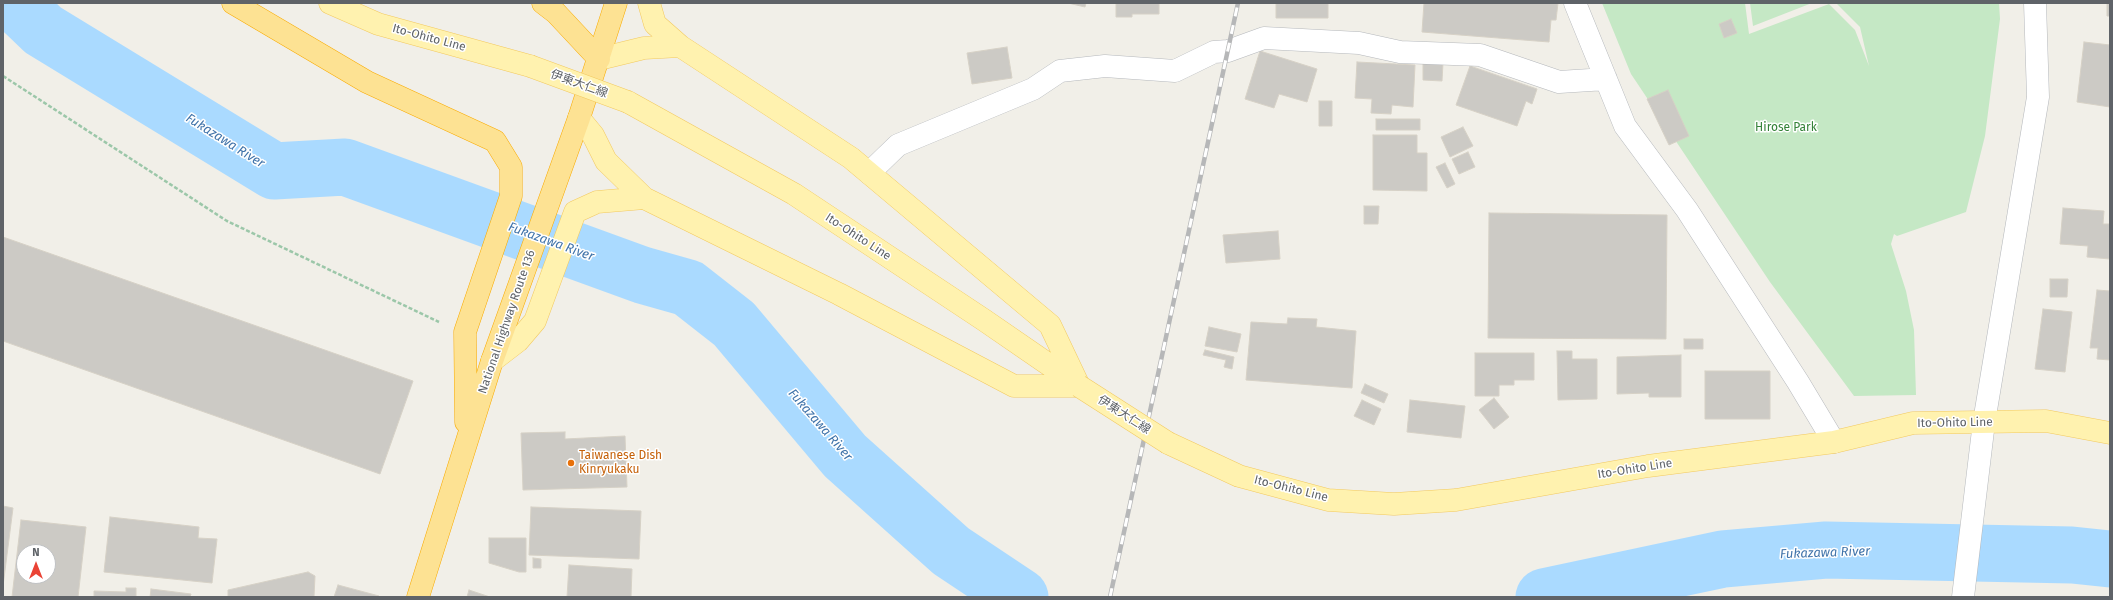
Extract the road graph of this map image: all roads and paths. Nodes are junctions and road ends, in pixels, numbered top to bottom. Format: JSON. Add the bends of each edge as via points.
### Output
{"nodes":[{"id":1,"x":233,"y":3,"type":"edge"},
{"id":2,"x":330,"y":3,"type":"edge"},
{"id":3,"x":543,"y":3,"type":"edge"},
{"id":4,"x":616,"y":3,"type":"edge"},
{"id":5,"x":649,"y":3,"type":"edge"},
{"id":6,"x":1575,"y":3,"type":"edge"},
{"id":7,"x":2035,"y":3,"type":"edge"},
{"id":8,"x":680,"y":46,"type":"junction"},
{"id":9,"x":599,"y":59,"type":"junction"},
{"id":10,"x":530,"y":66,"type":"joint"},
{"id":11,"x":3,"y":76,"type":"edge"},
{"id":12,"x":1606,"y":79,"type":"junction"},
{"id":13,"x":628,"y":102,"type":"joint"},
{"id":14,"x":579,"y":118,"type":"junction"},
{"id":15,"x":869,"y":172,"type":"junction"},
{"id":16,"x":644,"y":198,"type":"junction"},
{"id":17,"x":468,"y":323,"type":"junction"},
{"id":18,"x":492,"y":361,"type":"junction"},
{"id":19,"x":1079,"y":386,"type":"junction"},
{"id":20,"x":1984,"y":422,"type":"junction"},
{"id":21,"x":2110,"y":434,"type":"edge"},
{"id":22,"x":1834,"y":442,"type":"junction"},
{"id":23,"x":466,"y":443,"type":"junction"},
{"id":24,"x":1168,"y":443,"type":"joint"},
{"id":25,"x":418,"y":597,"type":"edge"},
{"id":26,"x":1963,"y":597,"type":"edge"}],
"edges":[{"from":1,"to":17,"type":"highway","via":[[367,82],[495,141],[511,167],[511,196]]},
{"from":2,"to":10,"type":"main road","name":"Ito-Ohito Line","via":[[378,24]]},
{"from":3,"to":9,"type":"highway","via":[[556,13]]},
{"from":4,"to":9,"type":"highway","name":"National Highway Route 136"},
{"from":5,"to":8,"type":"main road","via":[[655,24]]},
{"from":6,"to":12,"type":"street"},
{"from":7,"to":20,"type":"street","via":[[2038,97]]},
{"from":8,"to":9,"type":"main road","via":[[644,48]]},
{"from":8,"to":15,"type":"main road"},
{"from":9,"to":14,"type":"highway","name":"National Highway Route 136"},
{"from":10,"to":13,"type":"main road","name":"伊東大仁線","bridge":true},
{"from":11,"to":17,"type":"path","via":[[227,221],[422,315]]},
{"from":12,"to":15,"type":"street","via":[[1559,82],[1480,55],[1400,52],[1359,43],[1264,38],[1228,51],[1214,52],[1175,71],[1105,66],[1060,71],[1033,89],[898,145]]},
{"from":12,"to":22,"type":"street","via":[[1625,126],[1691,217]]},
{"from":13,"to":19,"type":"main road","name":"Ito-Ohito Line","via":[[794,194]]},
{"from":14,"to":16,"type":"main road","via":[[593,135],[606,161]]},
{"from":14,"to":18,"type":"highway","name":"National Highway Route 136"},
{"from":15,"to":19,"type":"main road","via":[[1050,325]]},
{"from":16,"to":18,"type":"main road","via":[[596,202],[575,212],[535,321],[518,341]]},
{"from":16,"to":19,"type":"main road","via":[[840,294],[1014,386]]},
{"from":17,"to":23,"type":"highway"},
{"from":18,"to":23,"type":"highway","name":"National Highway Route 136"},
{"from":19,"to":24,"type":"main road","name":"伊東大仁線","bridge":true},
{"from":20,"to":21,"type":"main road","name":"Ito-Ohito Line","via":[[2046,421]]},
{"from":20,"to":22,"type":"main road","name":"Ito-Ohito Line","via":[[1913,423]]},
{"from":20,"to":26,"type":"street"},
{"from":22,"to":24,"type":"main road","name":"Ito-Ohito Line","via":[[1648,466],[1456,500],[1394,504],[1328,500],[1247,478]]},
{"from":23,"to":25,"type":"highway","name":"National Highway Route 136"}]}
